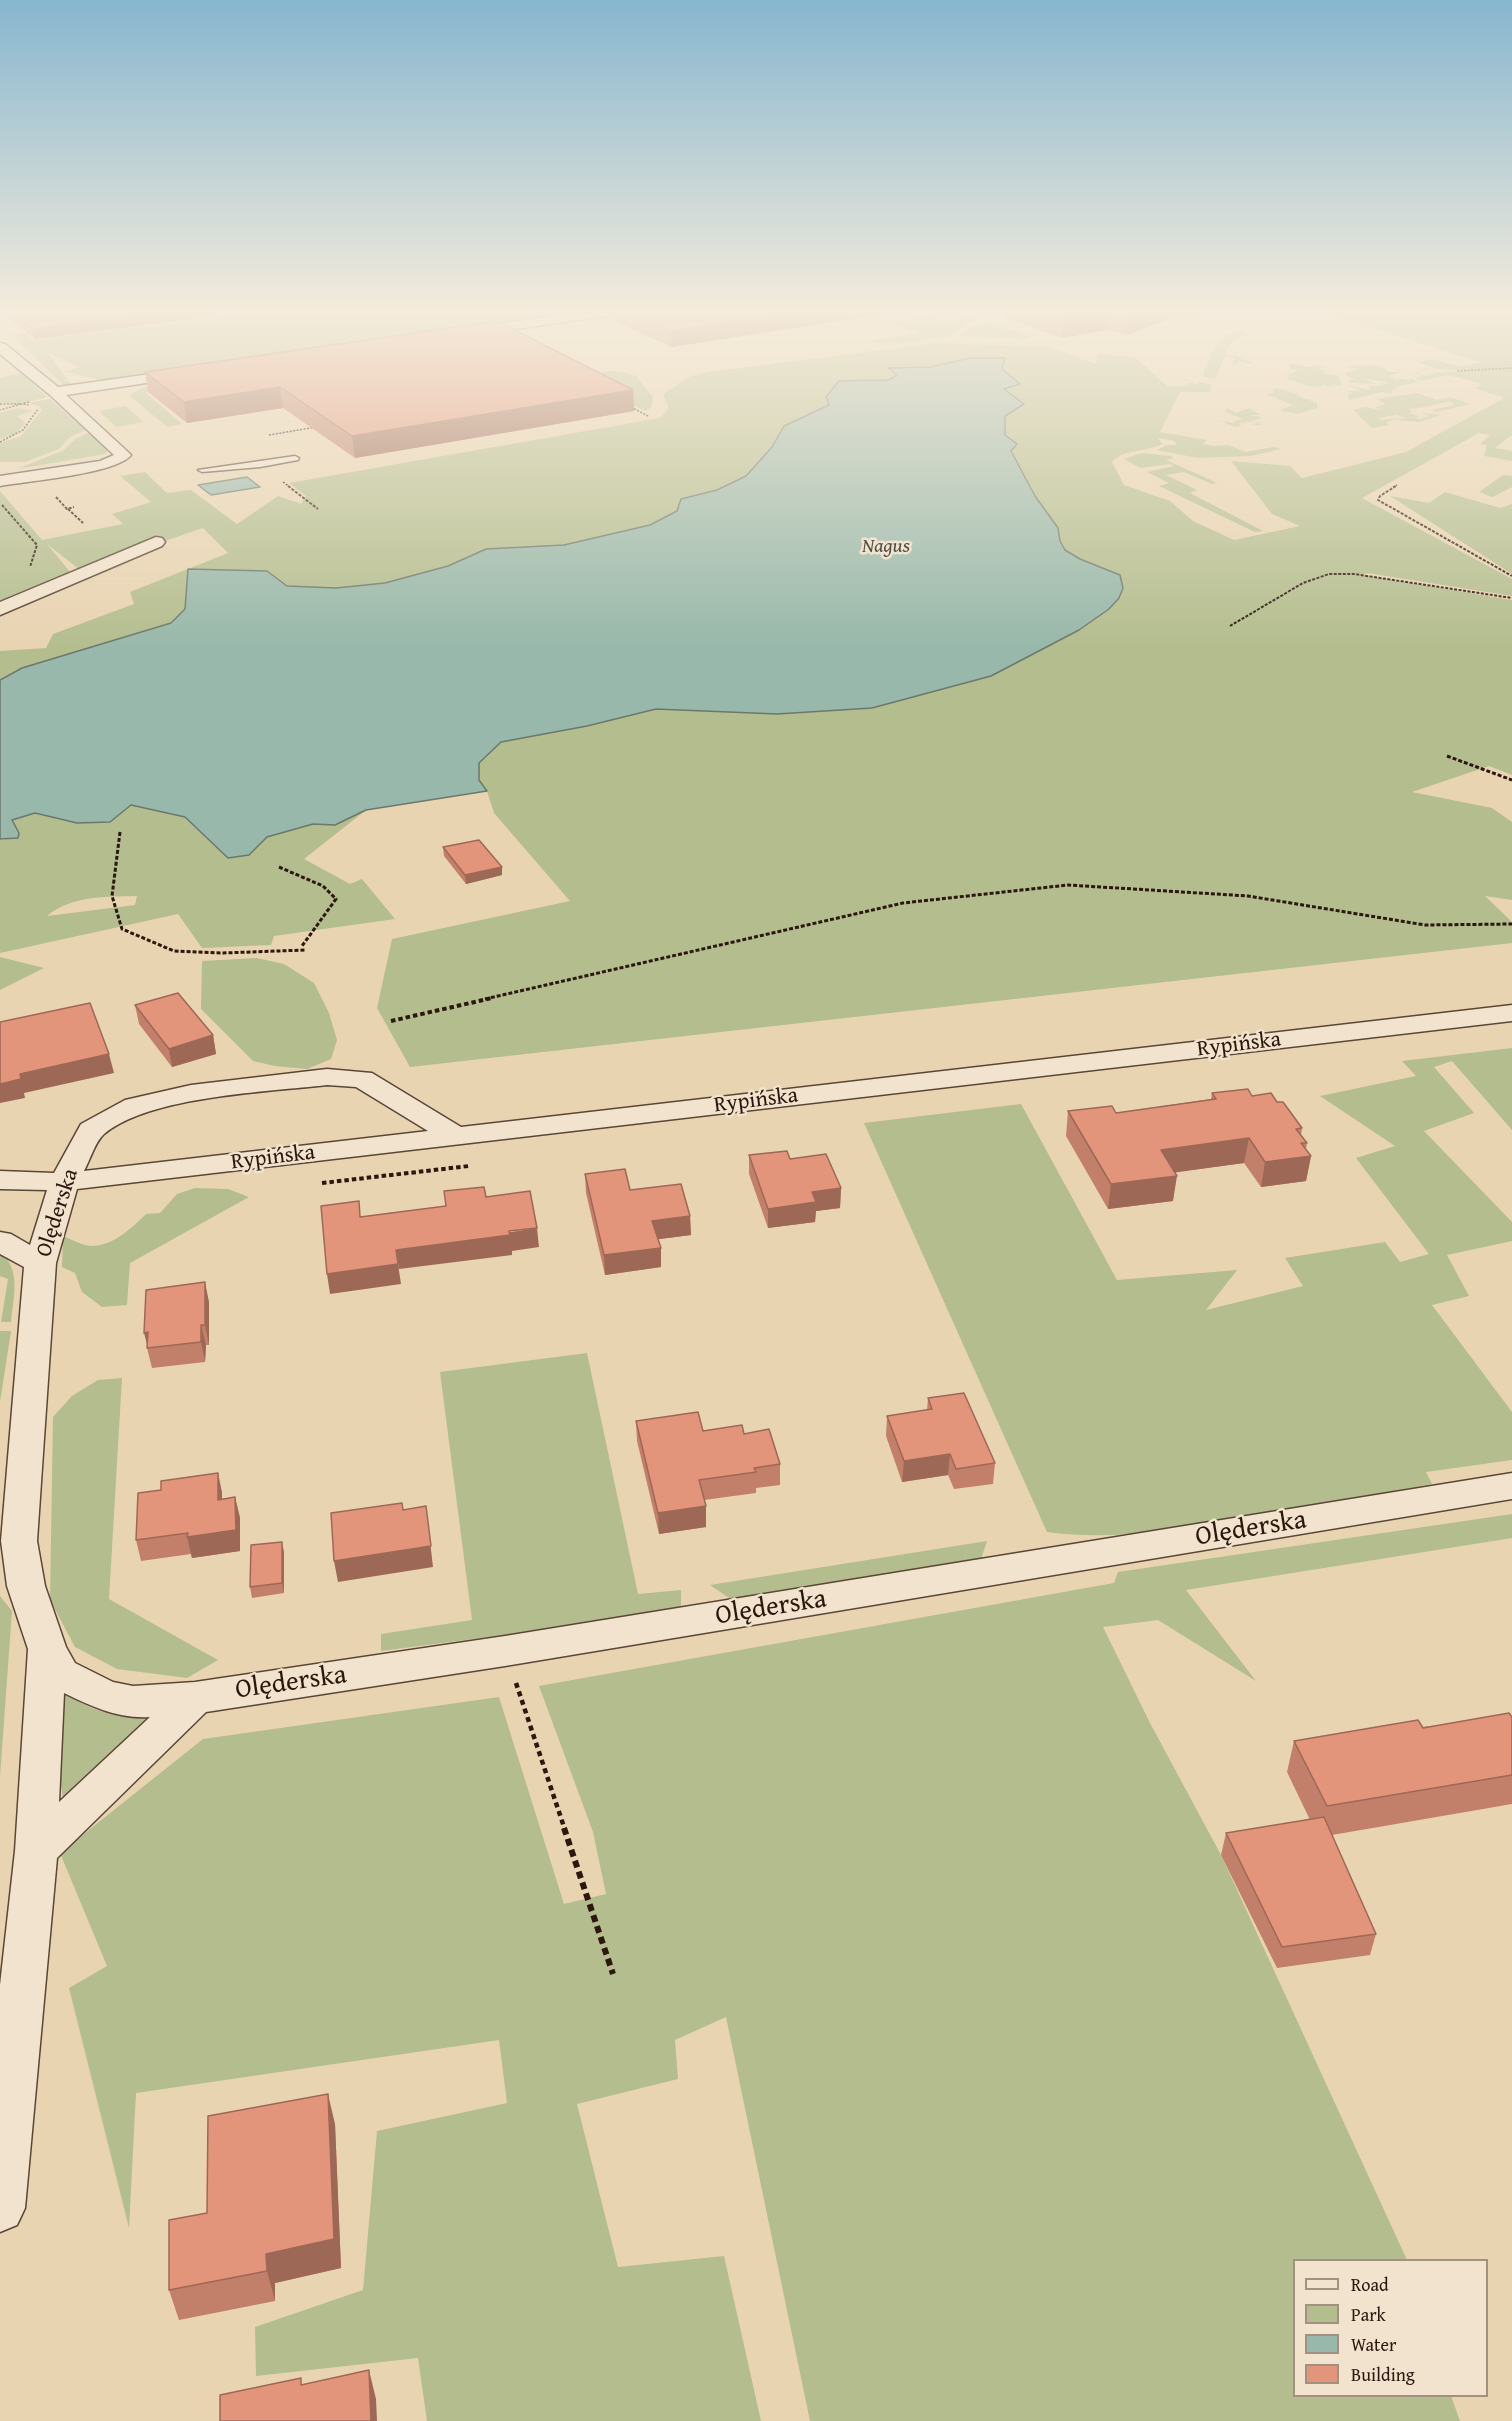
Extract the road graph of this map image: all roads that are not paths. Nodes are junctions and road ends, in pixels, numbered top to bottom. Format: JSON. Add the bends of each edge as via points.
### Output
{"nodes":[{"id":1,"x":89,"y":423,"type":"edge"},
{"id":2,"x":295,"y":458,"type":"dead end"},
{"id":3,"x":202,"y":470,"type":"dead end"},
{"id":4,"x":0,"y":481,"type":"edge"},
{"id":5,"x":156,"y":542,"type":"dead end"},
{"id":6,"x":0,"y":609,"type":"edge"},
{"id":7,"x":1512,"y":1013,"type":"edge"},
{"id":8,"x":456,"y":1136,"type":"junction"},
{"id":9,"x":0,"y":1180,"type":"edge"},
{"id":10,"x":64,"y":1182,"type":"junction"},
{"id":11,"x":0,"y":1241,"type":"edge"},
{"id":12,"x":40,"y":1263,"type":"junction"},
{"id":13,"x":1512,"y":1486,"type":"edge"},
{"id":14,"x":47,"y":1649,"type":"junction"},
{"id":15,"x":195,"y":1698,"type":"junction"},
{"id":16,"x":36,"y":1851,"type":"junction"},
{"id":17,"x":0,"y":2208,"type":"edge"}],
"edges":[{"from":1,"to":4,"type":"street","via":[[122,453],[118,460]]},
{"from":2,"to":3,"type":"lane"},
{"from":5,"to":6,"type":"street"},
{"from":7,"to":8,"type":"street","name":"Rypińska"},
{"from":8,"to":10,"type":"street","name":"Rypińska"},
{"from":8,"to":10,"type":"street","name":"Olęderska","via":[[362,1079],[327,1077],[273,1082],[191,1093],[135,1106],[91,1130]]},
{"from":9,"to":10,"type":"street","name":"Rypińska"},
{"from":10,"to":12,"type":"street","name":"Olęderska"},
{"from":11,"to":12,"type":"street"},
{"from":12,"to":14,"type":"street","name":"Olęderska","via":[[19,1541],[26,1586]]},
{"from":13,"to":15,"type":"street","name":"Olęderska","via":[[505,1652]]},
{"from":14,"to":15,"type":"street","name":"Olęderska","via":[[61,1674],[104,1695],[134,1702]]},
{"from":14,"to":16,"type":"street","name":"Olęderska"},
{"from":15,"to":16,"type":"street"},
{"from":16,"to":17,"type":"street","name":"Olęderska"}]}
